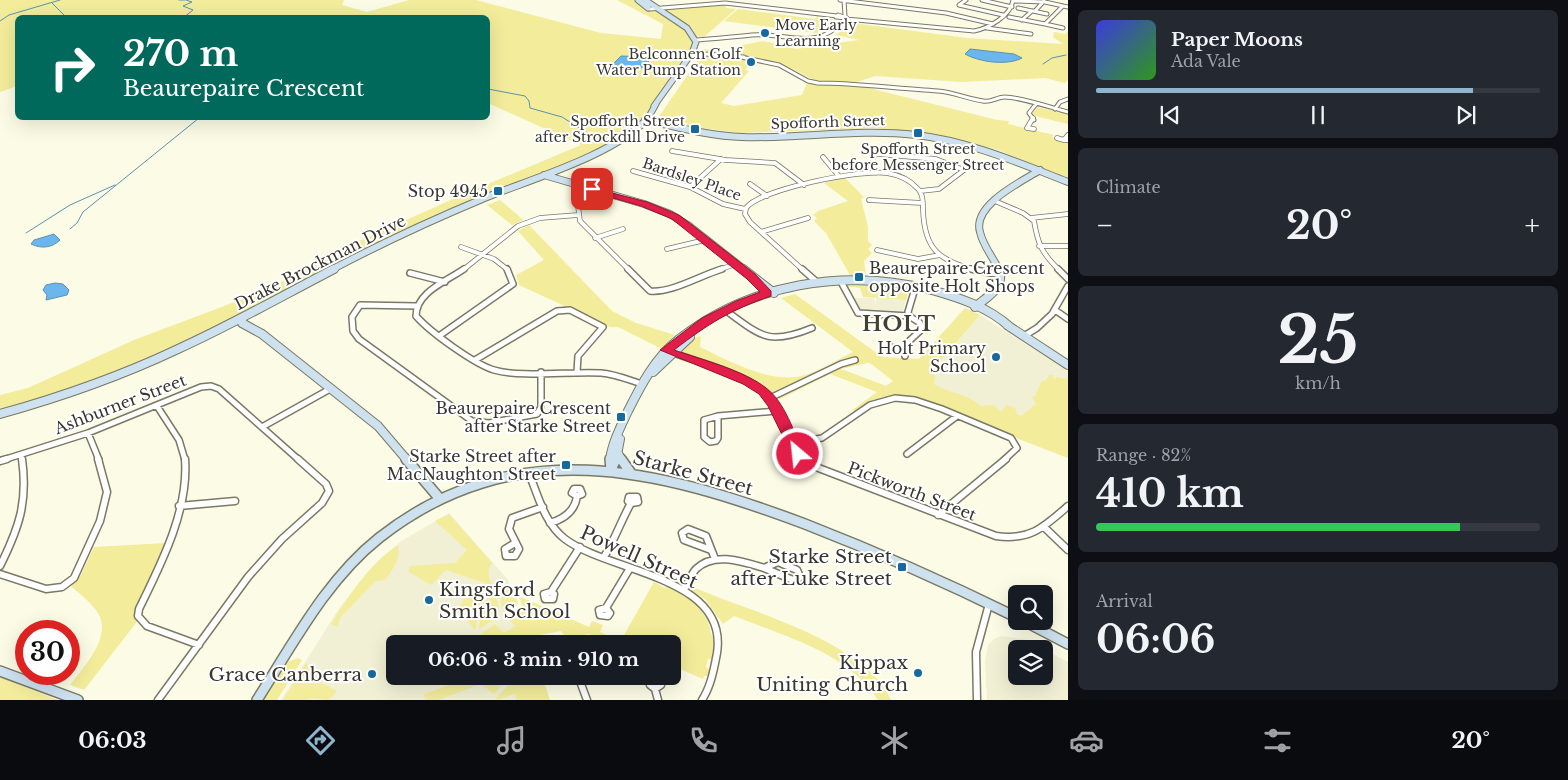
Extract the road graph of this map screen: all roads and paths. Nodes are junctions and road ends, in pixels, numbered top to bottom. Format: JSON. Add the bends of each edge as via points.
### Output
{"nodes":[{"id":1,"x":638,"y":0,"type":"edge"},
{"id":2,"x":645,"y":0,"type":"edge"},
{"id":3,"x":682,"y":0,"type":"edge"},
{"id":4,"x":758,"y":0,"type":"edge"},
{"id":5,"x":842,"y":0,"type":"edge"},
{"id":6,"x":966,"y":0,"type":"edge"},
{"id":7,"x":982,"y":0,"type":"edge"},
{"id":8,"x":1013,"y":0,"type":"edge"},
{"id":9,"x":994,"y":1,"type":"edge"},
{"id":10,"x":1028,"y":1,"type":"edge"},
{"id":11,"x":1044,"y":1,"type":"edge"},
{"id":12,"x":685,"y":5,"type":"junction"},
{"id":13,"x":754,"y":6,"type":"junction"},
{"id":14,"x":1063,"y":6,"type":"junction"},
{"id":15,"x":1012,"y":7,"type":"junction"},
{"id":16,"x":1068,"y":7,"type":"edge"},
{"id":17,"x":656,"y":8,"type":"junction"},
{"id":18,"x":1018,"y":8,"type":"dead end"},
{"id":19,"x":650,"y":9,"type":"junction"},
{"id":20,"x":844,"y":11,"type":"junction"},
{"id":21,"x":1033,"y":11,"type":"junction"},
{"id":22,"x":1047,"y":14,"type":"dead end"},
{"id":23,"x":1003,"y":15,"type":"junction"},
{"id":24,"x":669,"y":17,"type":"junction"},
{"id":25,"x":838,"y":17,"type":"junction"},
{"id":26,"x":1009,"y":17,"type":"dead end"},
{"id":27,"x":846,"y":18,"type":"junction"},
{"id":28,"x":1022,"y":20,"type":"junction"},
{"id":29,"x":993,"y":24,"type":"junction"},
{"id":30,"x":1045,"y":24,"type":"junction"},
{"id":31,"x":839,"y":25,"type":"junction"},
{"id":32,"x":987,"y":28,"type":"junction"},
{"id":33,"x":1063,"y":28,"type":"dead end"},
{"id":34,"x":1031,"y":34,"type":"dead end"},
{"id":35,"x":695,"y":40,"type":"junction"},
{"id":36,"x":693,"y":52,"type":"junction"},
{"id":37,"x":1068,"y":99,"type":"edge"},
{"id":38,"x":1036,"y":104,"type":"junction"},
{"id":39,"x":1055,"y":109,"type":"junction"},
{"id":40,"x":1068,"y":112,"type":"edge"},
{"id":41,"x":645,"y":120,"type":"junction"},
{"id":42,"x":1020,"y":126,"type":"dead end"},
{"id":43,"x":1027,"y":128,"type":"junction"},
{"id":44,"x":1034,"y":130,"type":"dead end"},
{"id":45,"x":1068,"y":135,"type":"edge"},
{"id":46,"x":1057,"y":138,"type":"dead end"},
{"id":47,"x":1066,"y":140,"type":"edge"},
{"id":48,"x":672,"y":151,"type":"dead end"},
{"id":49,"x":824,"y":156,"type":"dead end"},
{"id":50,"x":721,"y":159,"type":"junction"},
{"id":51,"x":557,"y":169,"type":"junction"},
{"id":52,"x":1038,"y":170,"type":"junction"},
{"id":53,"x":633,"y":171,"type":"dead end"},
{"id":54,"x":876,"y":173,"type":"junction"},
{"id":55,"x":544,"y":175,"type":"junction"},
{"id":56,"x":838,"y":175,"type":"junction"},
{"id":57,"x":534,"y":178,"type":"junction"},
{"id":58,"x":559,"y":179,"type":"junction"},
{"id":59,"x":1068,"y":182,"type":"edge"},
{"id":60,"x":750,"y":184,"type":"dead end"},
{"id":61,"x":804,"y":186,"type":"junction"},
{"id":62,"x":690,"y":187,"type":"junction"},
{"id":63,"x":592,"y":189,"type":"junction"},
{"id":64,"x":920,"y":191,"type":"junction"},
{"id":65,"x":767,"y":196,"type":"junction"},
{"id":66,"x":869,"y":200,"type":"dead end"},
{"id":67,"x":995,"y":201,"type":"junction"},
{"id":68,"x":922,"y":203,"type":"junction"},
{"id":69,"x":745,"y":208,"type":"junction"},
{"id":70,"x":1068,"y":214,"type":"edge"},
{"id":71,"x":578,"y":215,"type":"junction"},
{"id":72,"x":808,"y":218,"type":"dead end"},
{"id":73,"x":1031,"y":218,"type":"junction"},
{"id":74,"x":623,"y":229,"type":"dead end"},
{"id":75,"x":761,"y":232,"type":"junction"},
{"id":76,"x":595,"y":238,"type":"junction"},
{"id":77,"x":705,"y":240,"type":"junction"},
{"id":78,"x":461,"y":246,"type":"dead end"},
{"id":79,"x":1039,"y":246,"type":"junction"},
{"id":80,"x":1068,"y":246,"type":"edge"},
{"id":81,"x":667,"y":249,"type":"dead end"},
{"id":82,"x":877,"y":250,"type":"dead end"},
{"id":83,"x":482,"y":254,"type":"junction"},
{"id":84,"x":940,"y":255,"type":"junction"},
{"id":85,"x":736,"y":264,"type":"junction"},
{"id":86,"x":410,"y":273,"type":"dead end"},
{"id":87,"x":1001,"y":275,"type":"junction"},
{"id":88,"x":1068,"y":279,"type":"edge"},
{"id":89,"x":840,"y":281,"type":"junction"},
{"id":90,"x":445,"y":282,"type":"junction"},
{"id":91,"x":818,"y":283,"type":"junction"},
{"id":92,"x":1068,"y":286,"type":"edge"},
{"id":93,"x":916,"y":287,"type":"junction"},
{"id":94,"x":772,"y":294,"type":"junction"},
{"id":95,"x":416,"y":306,"type":"junction"},
{"id":96,"x":975,"y":307,"type":"junction"},
{"id":97,"x":1055,"y":310,"type":"junction"},
{"id":98,"x":726,"y":312,"type":"junction"},
{"id":99,"x":909,"y":316,"type":"junction"},
{"id":100,"x":242,"y":318,"type":"junction"},
{"id":101,"x":1068,"y":318,"type":"edge"},
{"id":102,"x":812,"y":328,"type":"dead end"},
{"id":103,"x":439,"y":336,"type":"junction"},
{"id":104,"x":1024,"y":336,"type":"junction"},
{"id":105,"x":891,"y":347,"type":"dead end"},
{"id":106,"x":669,"y":352,"type":"junction"},
{"id":107,"x":475,"y":360,"type":"junction"},
{"id":108,"x":855,"y":360,"type":"dead end"},
{"id":109,"x":1068,"y":365,"type":"edge"},
{"id":110,"x":541,"y":372,"type":"junction"},
{"id":111,"x":577,"y":372,"type":"junction"},
{"id":112,"x":642,"y":384,"type":"junction"},
{"id":113,"x":330,"y":388,"type":"junction"},
{"id":114,"x":770,"y":398,"type":"junction"},
{"id":115,"x":157,"y":406,"type":"junction"},
{"id":116,"x":777,"y":411,"type":"junction"},
{"id":117,"x":0,"y":414,"type":"edge"},
{"id":118,"x":718,"y":416,"type":"junction"},
{"id":119,"x":957,"y":416,"type":"junction"},
{"id":120,"x":262,"y":427,"type":"junction"},
{"id":121,"x":88,"y":433,"type":"junction"},
{"id":122,"x":792,"y":443,"type":"junction"},
{"id":123,"x":907,"y":454,"type":"dead end"},
{"id":124,"x":22,"y":455,"type":"junction"},
{"id":125,"x":614,"y":455,"type":"junction"},
{"id":126,"x":0,"y":461,"type":"edge"},
{"id":127,"x":592,"y":469,"type":"junction"},
{"id":128,"x":611,"y":470,"type":"junction"},
{"id":129,"x":529,"y":473,"type":"junction"},
{"id":130,"x":631,"y":473,"type":"junction"},
{"id":131,"x":577,"y":496,"type":"dead end"},
{"id":132,"x":440,"y":499,"type":"junction"},
{"id":133,"x":235,"y":501,"type":"dead end"},
{"id":134,"x":631,"y":503,"type":"dead end"},
{"id":135,"x":179,"y":506,"type":"junction"},
{"id":136,"x":1068,"y":506,"type":"edge"},
{"id":137,"x":543,"y":507,"type":"junction"},
{"id":138,"x":938,"y":516,"type":"junction"},
{"id":139,"x":550,"y":523,"type":"junction"},
{"id":140,"x":1044,"y":527,"type":"junction"},
{"id":141,"x":515,"y":543,"type":"dead end"},
{"id":142,"x":580,"y":547,"type":"junction"},
{"id":143,"x":710,"y":550,"type":"junction"},
{"id":144,"x":1068,"y":550,"type":"edge"},
{"id":145,"x":604,"y":557,"type":"junction"},
{"id":146,"x":715,"y":560,"type":"junction"},
{"id":147,"x":0,"y":566,"type":"edge"},
{"id":148,"x":630,"y":568,"type":"junction"},
{"id":149,"x":764,"y":568,"type":"junction"},
{"id":150,"x":0,"y":574,"type":"edge"},
{"id":151,"x":684,"y":590,"type":"junction"},
{"id":152,"x":552,"y":592,"type":"dead end"},
{"id":153,"x":989,"y":604,"type":"junction"},
{"id":154,"x":606,"y":608,"type":"dead end"},
{"id":155,"x":1008,"y":613,"type":"edge"},
{"id":156,"x":1042,"y":630,"type":"edge"},
{"id":157,"x":1068,"y":644,"type":"edge"},
{"id":158,"x":199,"y":645,"type":"junction"},
{"id":159,"x":0,"y":671,"type":"edge"},
{"id":160,"x":581,"y":685,"type":"edge"},
{"id":161,"x":655,"y":689,"type":"dead end"},
{"id":162,"x":78,"y":700,"type":"edge"},
{"id":163,"x":158,"y":700,"type":"edge"},
{"id":164,"x":257,"y":700,"type":"edge"},
{"id":165,"x":587,"y":700,"type":"edge"},
{"id":166,"x":658,"y":700,"type":"edge"},
{"id":167,"x":702,"y":700,"type":"edge"},
{"id":168,"x":977,"y":700,"type":"edge"}],
"edges":[{"from":1,"to":19,"type":"street"},
{"from":2,"to":17,"type":"street"},
{"from":3,"to":12,"type":"street"},
{"from":4,"to":13,"type":"street"},
{"from":5,"to":20,"type":"street"},
{"from":5,"to":29,"type":"street","via":[[946,13]]},
{"from":6,"to":23,"type":"street","via":[[959,5]]},
{"from":7,"to":9,"type":"street"},
{"from":8,"to":10,"type":"street"},
{"from":8,"to":15,"type":"street"},
{"from":9,"to":15,"type":"street"},
{"from":10,"to":11,"type":"street"},
{"from":11,"to":14,"type":"street"},
{"from":11,"to":21,"type":"street"},
{"from":12,"to":13,"type":"street","via":[[725,3]]},
{"from":12,"to":17,"type":"street"},
{"from":13,"to":25,"type":"street"},
{"from":14,"to":16,"type":"street"},
{"from":14,"to":30,"type":"street"},
{"from":15,"to":23,"type":"street"},
{"from":17,"to":19,"type":"street"},
{"from":17,"to":24,"type":"street"},
{"from":18,"to":21,"type":"street"},
{"from":19,"to":24,"type":"street"},
{"from":20,"to":25,"type":"street"},
{"from":20,"to":27,"type":"street"},
{"from":21,"to":22,"type":"street"},
{"from":21,"to":28,"type":"street"},
{"from":23,"to":29,"type":"street"},
{"from":24,"to":35,"type":"street","via":[[687,28]]},
{"from":25,"to":27,"type":"street"},
{"from":25,"to":31,"type":"street"},
{"from":26,"to":28,"type":"street"},
{"from":27,"to":31,"type":"street"},
{"from":27,"to":32,"type":"street","via":[[960,32]]},
{"from":28,"to":30,"type":"street"},
{"from":29,"to":32,"type":"street"},
{"from":30,"to":33,"type":"street"},
{"from":31,"to":35,"type":"street","via":[[830,35],[805,40],[754,34]]},
{"from":32,"to":34,"type":"street"},
{"from":35,"to":36,"type":"street"},
{"from":36,"to":38,"type":"street","via":[[757,60],[785,67],[817,83],[939,91],[985,102],[1005,97]]},
{"from":36,"to":41,"type":"street","name":"Drake Brockman Drive"},
{"from":37,"to":39,"type":"street"},
{"from":38,"to":39,"type":"street"},
{"from":38,"to":43,"type":"street","via":[[1030,113],[1034,119]]},
{"from":39,"to":40,"type":"street"},
{"from":41,"to":51,"type":"street","name":"Drake Brockman Drive","via":[[615,143]]},
{"from":41,"to":52,"type":"street","name":"Spofforth Street","via":[[742,137],[853,132],[918,135],[976,147]]},
{"from":42,"to":43,"type":"street"},
{"from":43,"to":44,"type":"street"},
{"from":45,"to":47,"type":"street"},
{"from":46,"to":47,"type":"street"},
{"from":48,"to":50,"type":"street"},
{"from":49,"to":56,"type":"street"},
{"from":50,"to":61,"type":"street","via":[[775,163]]},
{"from":50,"to":62,"type":"street"},
{"from":51,"to":55,"type":"street","name":"Drake Brockman Drive"},
{"from":51,"to":58,"type":"street"},
{"from":52,"to":59,"type":"street","name":"Spofforth Street"},
{"from":52,"to":67,"type":"street"},
{"from":53,"to":62,"type":"street","name":"Bardsley Place"},
{"from":54,"to":56,"type":"street"},
{"from":54,"to":64,"type":"street","via":[[902,178]]},
{"from":54,"to":64,"type":"street","via":[[872,156],[878,154],[925,158],[964,170],[939,189]]},
{"from":55,"to":57,"type":"street","name":"Drake Brockman Drive"},
{"from":55,"to":58,"type":"street"},
{"from":56,"to":61,"type":"street"},
{"from":57,"to":58,"type":"street"},
{"from":57,"to":100,"type":"street","name":"Drake Brockman Drive","via":[[384,243]]},
{"from":58,"to":63,"type":"street"},
{"from":60,"to":65,"type":"street"},
{"from":61,"to":65,"type":"street"},
{"from":62,"to":69,"type":"street","name":"Bardsley Place","via":[[723,204]]},
{"from":63,"to":71,"type":"street","via":[[579,203]]},
{"from":63,"to":77,"type":"street","via":[[665,212]]},
{"from":64,"to":68,"type":"street"},
{"from":65,"to":69,"type":"street","via":[[752,201]]},
{"from":66,"to":68,"type":"street"},
{"from":67,"to":73,"type":"street"},
{"from":67,"to":87,"type":"street","via":[[982,212],[978,228]]},
{"from":68,"to":84,"type":"street","via":[[926,238]]},
{"from":69,"to":75,"type":"street","via":[[746,218]]},
{"from":70,"to":73,"type":"street"},
{"from":71,"to":76,"type":"street","via":[[582,225]]},
{"from":71,"to":83,"type":"street","via":[[545,217],[525,223]]},
{"from":72,"to":75,"type":"street"},
{"from":73,"to":79,"type":"street","via":[[1036,224]]},
{"from":74,"to":76,"type":"street"},
{"from":75,"to":91,"type":"street"},
{"from":76,"to":85,"type":"street","via":[[648,290],[655,293]]},
{"from":77,"to":81,"type":"street"},
{"from":77,"to":85,"type":"street"},
{"from":78,"to":83,"type":"street"},
{"from":79,"to":80,"type":"street"},
{"from":79,"to":88,"type":"street","via":[[1049,262]]},
{"from":82,"to":84,"type":"street","via":[[918,259]]},
{"from":83,"to":90,"type":"street"},
{"from":83,"to":103,"type":"street","via":[[502,264],[513,284]]},
{"from":84,"to":87,"type":"street","via":[[965,267]]},
{"from":85,"to":94,"type":"street"},
{"from":86,"to":90,"type":"street"},
{"from":87,"to":96,"type":"street","via":[[999,287]]},
{"from":89,"to":91,"type":"street"},
{"from":89,"to":93,"type":"street"},
{"from":89,"to":99,"type":"street","via":[[858,313]]},
{"from":90,"to":95,"type":"street","via":[[423,296]]},
{"from":91,"to":94,"type":"street"},
{"from":92,"to":97,"type":"street","via":[[1061,293]]},
{"from":93,"to":96,"type":"street"},
{"from":93,"to":99,"type":"street"},
{"from":94,"to":98,"type":"street"},
{"from":95,"to":103,"type":"street","via":[[420,321]]},
{"from":95,"to":110,"type":"street","via":[[360,305],[355,309],[352,331],[472,421],[489,423],[537,414],[541,407]]},
{"from":96,"to":104,"type":"street"},
{"from":97,"to":101,"type":"street"},
{"from":97,"to":104,"type":"street"},
{"from":98,"to":102,"type":"street","via":[[759,334],[773,339],[789,338]]},
{"from":98,"to":106,"type":"street"},
{"from":99,"to":105,"type":"street","via":[[920,323],[922,329],[910,339],[905,353]]},
{"from":100,"to":113,"type":"street","via":[[242,322]]},
{"from":100,"to":117,"type":"street","name":"Drake Brockman Drive","via":[[189,345],[108,379]]},
{"from":103,"to":107,"type":"street"},
{"from":104,"to":109,"type":"street"},
{"from":106,"to":112,"type":"street"},
{"from":106,"to":114,"type":"street","name":"Pickworth Street","via":[[753,384]]},
{"from":107,"to":110,"type":"street","via":[[503,372]]},
{"from":107,"to":111,"type":"street","via":[[557,311],[567,309],[603,327],[578,356]]},
{"from":108,"to":114,"type":"street"},
{"from":110,"to":111,"type":"street"},
{"from":111,"to":112,"type":"street","via":[[604,373]]},
{"from":112,"to":125,"type":"street","via":[[625,416]]},
{"from":113,"to":120,"type":"street"},
{"from":113,"to":132,"type":"street","via":[[382,430]]},
{"from":114,"to":116,"type":"street","name":"Pickworth Street"},
{"from":115,"to":120,"type":"street","name":"Ashburner Street","via":[[201,387],[211,386],[219,389]]},
{"from":115,"to":121,"type":"street","name":"Ashburner Street"},
{"from":115,"to":135,"type":"street","via":[[179,439],[184,453],[185,474]]},
{"from":116,"to":118,"type":"street"},
{"from":116,"to":122,"type":"street","name":"Pickworth Street"},
{"from":118,"to":118,"type":"street","via":[[718,438],[710,442],[704,437],[704,420]]},
{"from":119,"to":122,"type":"street","via":[[918,401],[887,398],[870,405],[817,440]]},
{"from":119,"to":123,"type":"street"},
{"from":119,"to":138,"type":"street","via":[[1004,435],[1017,448]]},
{"from":120,"to":158,"type":"street","name":"Ashburner Street","via":[[326,484],[328,496],[265,558]]},
{"from":121,"to":124,"type":"street","name":"Ashburner Street"},
{"from":121,"to":150,"type":"street","via":[[103,470],[106,497],[100,521],[74,578],[62,587],[46,589]]},
{"from":122,"to":138,"type":"street","name":"Pickworth Street","via":[[803,459],[816,467]]},
{"from":124,"to":126,"type":"street","name":"Ashburner Street"},
{"from":124,"to":147,"type":"street","via":[[26,484],[24,512]]},
{"from":125,"to":127,"type":"street"},
{"from":125,"to":128,"type":"street"},
{"from":125,"to":130,"type":"street"},
{"from":127,"to":128,"type":"street","name":"Starke Street"},
{"from":127,"to":129,"type":"street","name":"Starke Street"},
{"from":128,"to":130,"type":"street","name":"Starke Street"},
{"from":129,"to":132,"type":"street","name":"Starke Street","via":[[483,483]]},
{"from":129,"to":137,"type":"street","name":"Powell Street"},
{"from":130,"to":153,"type":"street","name":"Starke Street","via":[[669,480],[761,508],[866,548]]},
{"from":131,"to":139,"type":"street","via":[[577,502],[566,517]]},
{"from":132,"to":164,"type":"street","name":"Starke Street","via":[[384,534],[340,575]]},
{"from":133,"to":135,"type":"street"},
{"from":134,"to":145,"type":"street"},
{"from":135,"to":158,"type":"street","via":[[165,554],[138,616],[147,626]]},
{"from":136,"to":140,"type":"street","name":"Pickworth Street"},
{"from":137,"to":139,"type":"street","name":"Powell Street"},
{"from":137,"to":141,"type":"street","via":[[521,512],[510,519],[507,528]]},
{"from":138,"to":140,"type":"street","name":"Pickworth Street","via":[[1003,538],[1029,537]]},
{"from":139,"to":142,"type":"street","name":"Powell Street","via":[[562,538]]},
{"from":140,"to":144,"type":"street"},
{"from":142,"to":145,"type":"street","name":"Powell Street"},
{"from":142,"to":152,"type":"street"},
{"from":143,"to":143,"type":"street","via":[[684,540],[682,533],[688,529],[706,536],[710,540]]},
{"from":143,"to":146,"type":"street"},
{"from":145,"to":148,"type":"street","name":"Powell Street"},
{"from":146,"to":149,"type":"street","via":[[736,559]]},
{"from":146,"to":151,"type":"street","via":[[696,569]]},
{"from":148,"to":151,"type":"street","name":"Powell Street"},
{"from":148,"to":154,"type":"street"},
{"from":149,"to":149,"type":"street","via":[[778,562],[797,570],[800,577],[790,580]]},
{"from":151,"to":167,"type":"street","name":"Powell Street","via":[[707,608],[716,622],[719,635],[709,687]]},
{"from":153,"to":155,"type":"street","name":"Starke Street"},
{"from":153,"to":168,"type":"street","via":[[976,652]]},
{"from":156,"to":157,"type":"street"},
{"from":158,"to":163,"type":"street","name":"Ashburner Street"},
{"from":159,"to":162,"type":"street"},
{"from":160,"to":165,"type":"street"},
{"from":161,"to":166,"type":"street"}]}
